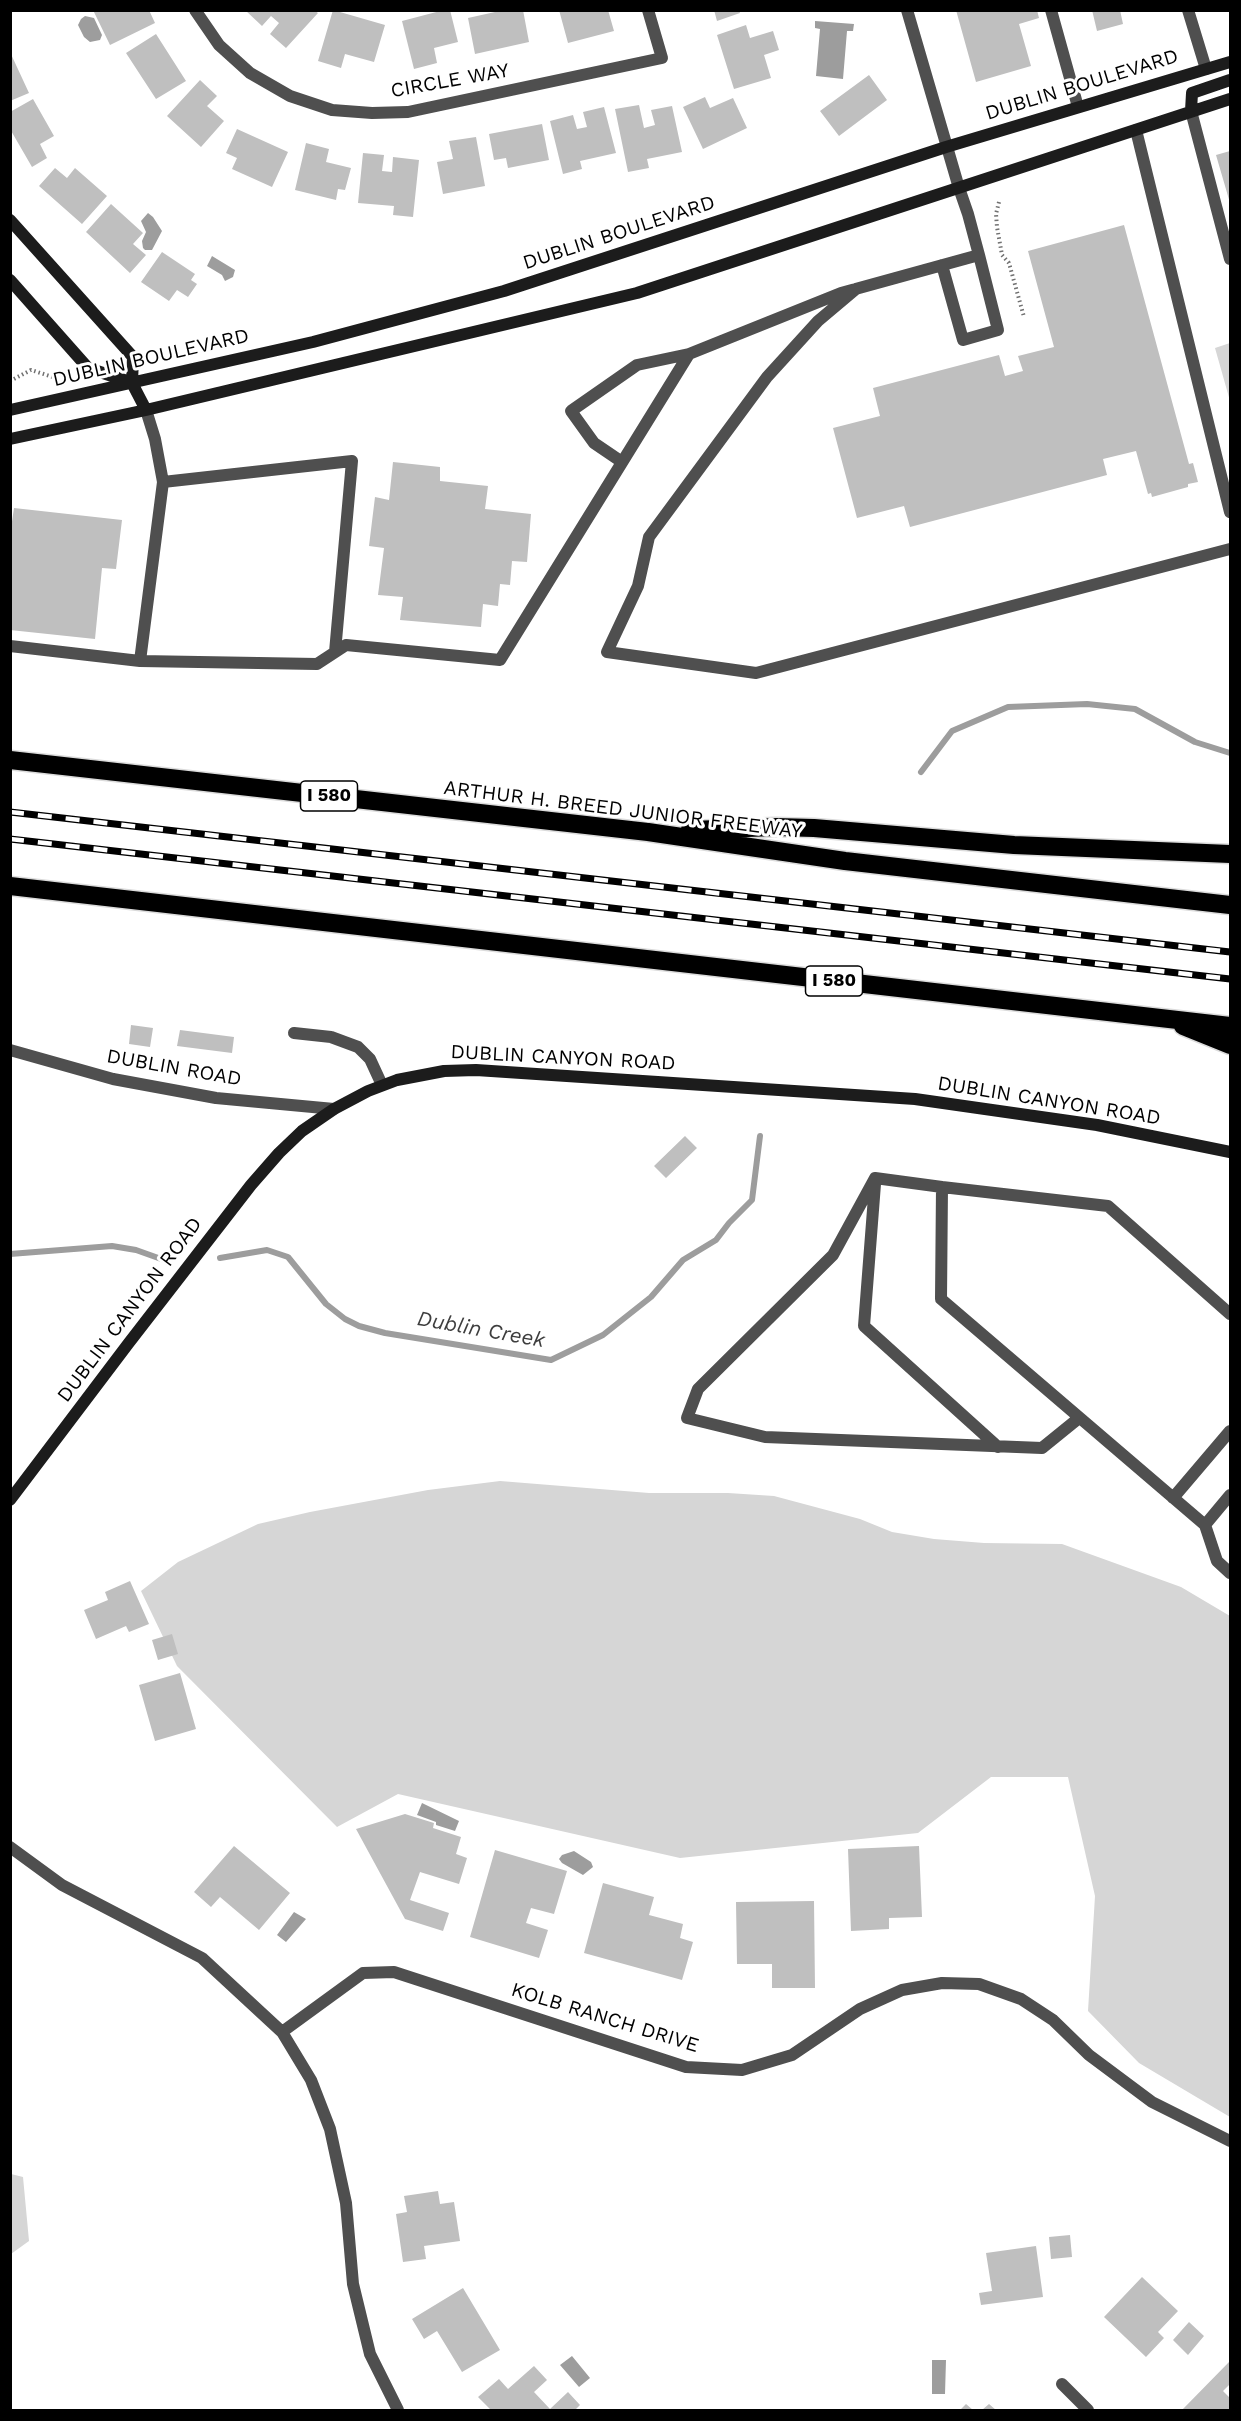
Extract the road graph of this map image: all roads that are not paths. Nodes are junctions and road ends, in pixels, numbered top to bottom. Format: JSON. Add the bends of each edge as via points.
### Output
{"nodes":[{"id":1,"x":195,"y":10,"type":"edge"},
{"id":2,"x":648,"y":10,"type":"edge"},
{"id":3,"x":907,"y":10,"type":"edge"},
{"id":4,"x":1051,"y":10,"type":"edge"},
{"id":5,"x":1188,"y":10,"type":"edge"},
{"id":6,"x":1230,"y":62,"type":"edge"},
{"id":7,"x":1206,"y":69,"type":"junction"},
{"id":8,"x":1230,"y":80,"type":"edge"},
{"id":9,"x":1230,"y":99,"type":"edge"},
{"id":10,"x":1078,"y":107,"type":"junction"},
{"id":11,"x":1191,"y":111,"type":"junction"},
{"id":12,"x":1136,"y":130,"type":"junction"},
{"id":13,"x":946,"y":147,"type":"junction"},
{"id":14,"x":959,"y":188,"type":"junction"},
{"id":15,"x":10,"y":220,"type":"edge"},
{"id":16,"x":1230,"y":253,"type":"edge"},
{"id":17,"x":979,"y":255,"type":"junction"},
{"id":18,"x":942,"y":265,"type":"junction"},
{"id":19,"x":10,"y":280,"type":"edge"},
{"id":20,"x":856,"y":289,"type":"junction"},
{"id":21,"x":689,"y":354,"type":"junction"},
{"id":22,"x":132,"y":383,"type":"junction"},
{"id":23,"x":10,"y":410,"type":"edge"},
{"id":24,"x":146,"y":410,"type":"junction"},
{"id":25,"x":10,"y":439,"type":"edge"},
{"id":26,"x":622,"y":462,"type":"junction"},
{"id":27,"x":163,"y":482,"type":"junction"},
{"id":28,"x":1230,"y":512,"type":"edge"},
{"id":29,"x":1230,"y":549,"type":"edge"},
{"id":30,"x":10,"y":646,"type":"edge"},
{"id":31,"x":335,"y":652,"type":"junction"},
{"id":32,"x":140,"y":661,"type":"junction"},
{"id":33,"x":10,"y":760,"type":"edge"},
{"id":34,"x":648,"y":832,"type":"junction"},
{"id":35,"x":1230,"y":854,"type":"edge"},
{"id":36,"x":10,"y":886,"type":"edge"},
{"id":37,"x":1230,"y":905,"type":"edge"},
{"id":38,"x":1165,"y":1019,"type":"junction"},
{"id":39,"x":1230,"y":1026,"type":"edge"},
{"id":40,"x":294,"y":1033,"type":"dead end"},
{"id":41,"x":1230,"y":1045,"type":"edge"},
{"id":42,"x":10,"y":1050,"type":"edge"},
{"id":43,"x":382,"y":1085,"type":"junction"},
{"id":44,"x":334,"y":1109,"type":"junction"},
{"id":45,"x":1230,"y":1152,"type":"edge"},
{"id":46,"x":875,"y":1178,"type":"junction"},
{"id":47,"x":942,"y":1187,"type":"junction"},
{"id":48,"x":1230,"y":1314,"type":"edge"},
{"id":49,"x":1079,"y":1418,"type":"junction"},
{"id":50,"x":1230,"y":1431,"type":"edge"},
{"id":51,"x":998,"y":1447,"type":"junction"},
{"id":52,"x":1230,"y":1495,"type":"edge"},
{"id":53,"x":1173,"y":1498,"type":"junction"},
{"id":54,"x":10,"y":1500,"type":"edge"},
{"id":55,"x":1205,"y":1525,"type":"junction"},
{"id":56,"x":1230,"y":1574,"type":"edge"},
{"id":57,"x":10,"y":1847,"type":"edge"},
{"id":58,"x":282,"y":2032,"type":"junction"},
{"id":59,"x":1230,"y":2141,"type":"edge"},
{"id":60,"x":1062,"y":2384,"type":"dead end"},
{"id":61,"x":398,"y":2410,"type":"edge"},
{"id":62,"x":1088,"y":2410,"type":"edge"}],
"edges":[{"from":1,"to":2,"type":"street","name":"CIRCLE WAY","via":[[219,45],[250,73],[290,96],[332,110],[372,113],[408,112],[662,58]]},
{"from":3,"to":13,"type":"street"},
{"from":4,"to":10,"type":"street"},
{"from":5,"to":7,"type":"street"},
{"from":6,"to":7,"type":"street","name":"DUBLIN BOULEVARD"},
{"from":7,"to":10,"type":"street","name":"DUBLIN BOULEVARD"},
{"from":8,"to":11,"type":"street","name":"DUBLIN BOULEVARD","via":[[1192,93]]},
{"from":9,"to":11,"type":"street"},
{"from":10,"to":13,"type":"street","name":"DUBLIN BOULEVARD"},
{"from":11,"to":12,"type":"street"},
{"from":11,"to":16,"type":"street"},
{"from":12,"to":14,"type":"street"},
{"from":12,"to":28,"type":"street"},
{"from":13,"to":14,"type":"street"},
{"from":13,"to":22,"type":"street","name":"DUBLIN BOULEVARD","via":[[504,291],[313,342]]},
{"from":14,"to":17,"type":"street"},
{"from":14,"to":24,"type":"street","via":[[637,293]]},
{"from":15,"to":22,"type":"street","via":[[133,357]]},
{"from":17,"to":18,"type":"street"},
{"from":17,"to":18,"type":"street","via":[[998,330],[963,340]]},
{"from":18,"to":20,"type":"street"},
{"from":19,"to":22,"type":"street","via":[[88,368]]},
{"from":20,"to":21,"type":"street"},
{"from":20,"to":29,"type":"street","via":[[818,321],[767,377],[649,537],[638,586],[607,652],[756,673]]},
{"from":21,"to":26,"type":"street"},
{"from":21,"to":26,"type":"street","via":[[638,365],[571,411],[594,443]]},
{"from":22,"to":23,"type":"street","name":"DUBLIN BOULEVARD"},
{"from":22,"to":24,"type":"street"},
{"from":24,"to":25,"type":"street"},
{"from":24,"to":27,"type":"street"},
{"from":26,"to":31,"type":"street","via":[[500,660],[346,645]]},
{"from":27,"to":31,"type":"street","via":[[352,460]]},
{"from":27,"to":32,"type":"street"},
{"from":30,"to":32,"type":"street"},
{"from":31,"to":32,"type":"street","via":[[317,664]]},
{"from":33,"to":34,"type":"highway","name":"ARTHUR H. BREED JUNIOR FREEWAY","number":"I 580"},
{"from":34,"to":35,"type":"highway","via":[[814,828],[1014,845]]},
{"from":34,"to":37,"type":"highway","name":"ARTHUR H. BREED JUNIOR FREEWAY","number":"I 580","via":[[834,859]]},
{"from":36,"to":38,"type":"highway","number":"I 580"},
{"from":38,"to":39,"type":"highway","number":"I 580"},
{"from":38,"to":41,"type":"highway"},
{"from":40,"to":43,"type":"street","via":[[332,1037],[358,1047],[370,1059]]},
{"from":42,"to":44,"type":"street","name":"DUBLIN ROAD","via":[[113,1079],[216,1098]]},
{"from":43,"to":44,"type":"street","name":"DUBLIN CANYON ROAD"},
{"from":43,"to":45,"type":"street","name":"DUBLIN CANYON ROAD","via":[[427,1073],[476,1070],[915,1099],[1097,1125]]},
{"from":44,"to":54,"type":"street","name":"DUBLIN CANYON ROAD","via":[[302,1131],[251,1185]]},
{"from":46,"to":47,"type":"street"},
{"from":46,"to":51,"type":"street","via":[[864,1326]]},
{"from":46,"to":51,"type":"street","via":[[833,1255],[698,1389],[687,1418],[765,1437]]},
{"from":47,"to":48,"type":"street","via":[[1108,1206]]},
{"from":47,"to":49,"type":"street","via":[[941,1299]]},
{"from":49,"to":51,"type":"street","via":[[1042,1449]]},
{"from":49,"to":53,"type":"street"},
{"from":50,"to":53,"type":"street"},
{"from":52,"to":55,"type":"street"},
{"from":53,"to":55,"type":"street"},
{"from":55,"to":56,"type":"street","via":[[1217,1562]]},
{"from":57,"to":58,"type":"street","via":[[62,1886],[202,1958]]},
{"from":58,"to":59,"type":"street","name":"KOLB RANCH DRIVE","via":[[363,1973],[394,1972],[686,2067],[742,2070],[792,2055],[860,2009],[902,1990],[942,1983],[979,1984],[1021,1999],[1053,2020],[1089,2055],[1152,2102]]},
{"from":58,"to":61,"type":"street","via":[[311,2080],[330,2128],[346,2203],[353,2284],[370,2354]]},
{"from":60,"to":62,"type":"street"}]}
